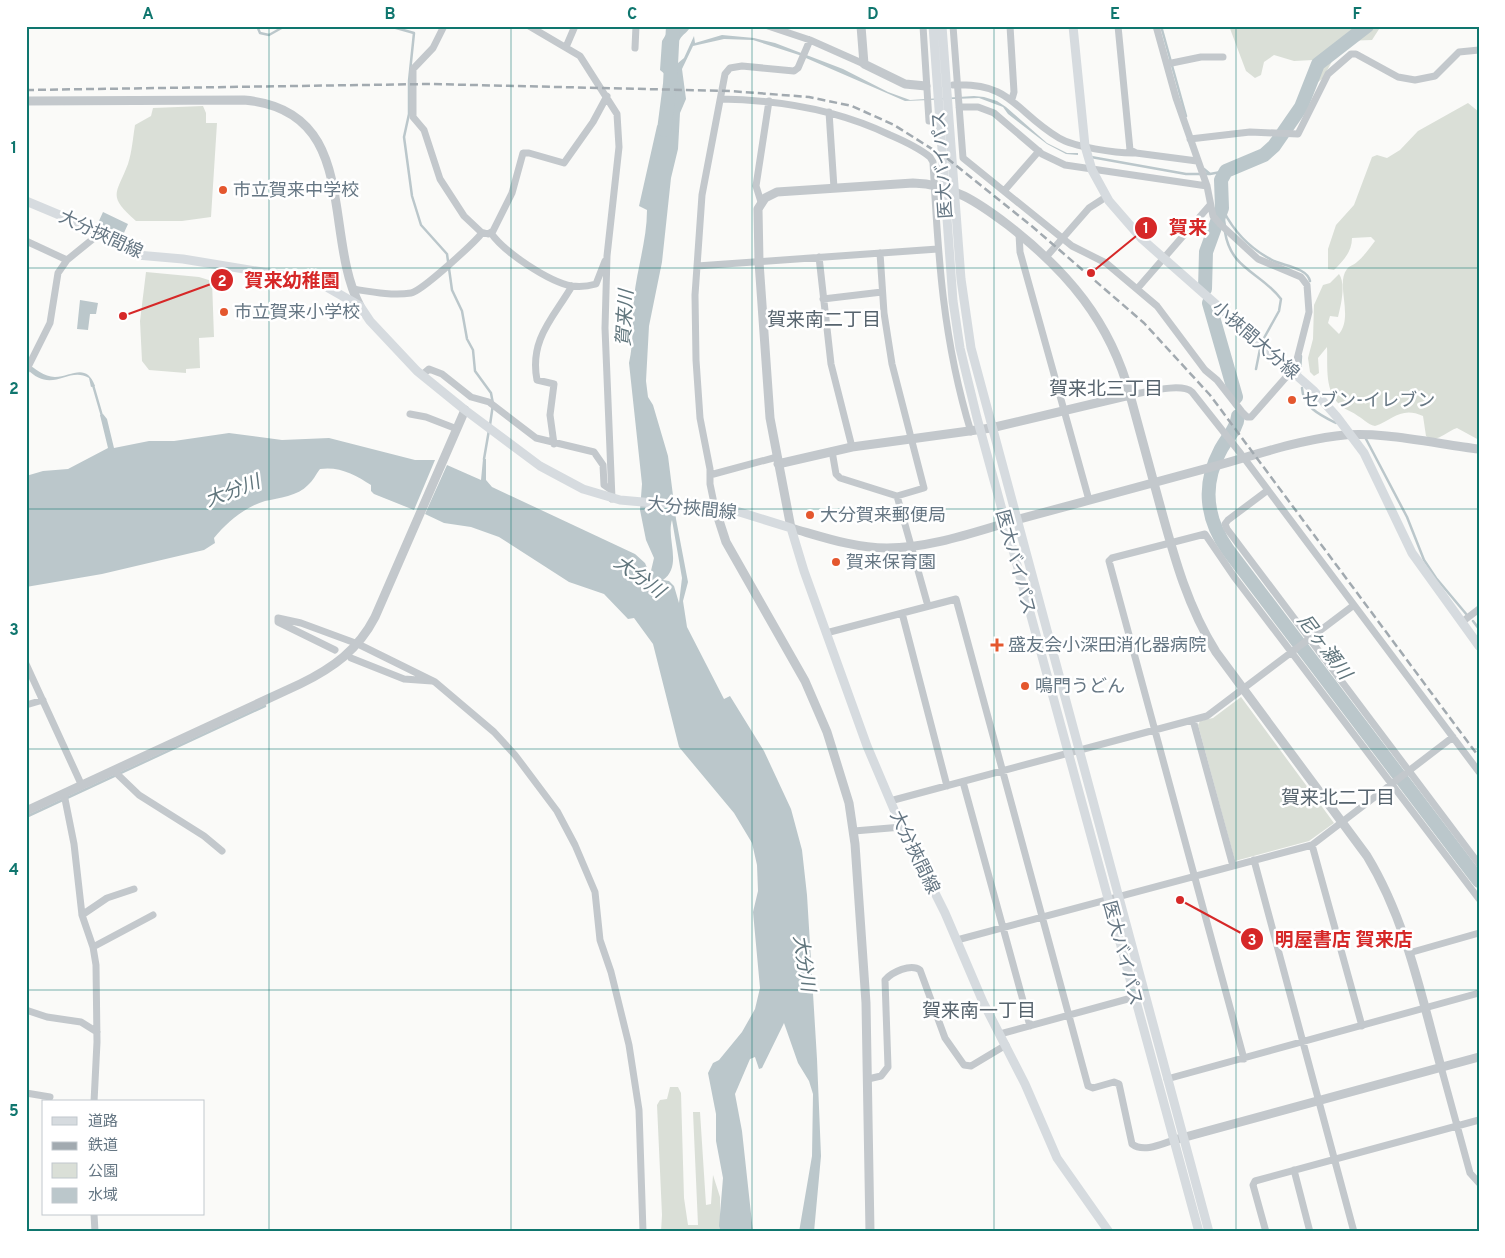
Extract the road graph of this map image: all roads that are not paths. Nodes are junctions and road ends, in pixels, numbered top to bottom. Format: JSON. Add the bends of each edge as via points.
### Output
{"nodes":[{"id":1,"x":444,"y":26,"type":"edge"},
{"id":2,"x":529,"y":26,"type":"edge"},
{"id":3,"x":575,"y":26,"type":"edge"},
{"id":4,"x":636,"y":26,"type":"edge"},
{"id":5,"x":768,"y":26,"type":"edge"},
{"id":6,"x":861,"y":26,"type":"edge"},
{"id":7,"x":923,"y":26,"type":"edge"},
{"id":8,"x":933,"y":26,"type":"edge"},
{"id":9,"x":942,"y":26,"type":"edge"},
{"id":10,"x":953,"y":26,"type":"edge"},
{"id":11,"x":1010,"y":26,"type":"edge"},
{"id":12,"x":1074,"y":26,"type":"edge"},
{"id":13,"x":1118,"y":26,"type":"edge"},
{"id":14,"x":1156,"y":26,"type":"edge"},
{"id":15,"x":810,"y":40,"type":"junction"},
{"id":16,"x":566,"y":47,"type":"junction"},
{"id":17,"x":635,"y":48,"type":"dead end"},
{"id":18,"x":1479,"y":50,"type":"edge"},
{"id":19,"x":939,"y":54,"type":"junction"},
{"id":20,"x":1223,"y":57,"type":"dead end"},
{"id":21,"x":864,"y":64,"type":"junction"},
{"id":22,"x":1167,"y":64,"type":"junction"},
{"id":23,"x":957,"y":84,"type":"junction"},
{"id":24,"x":926,"y":86,"type":"junction"},
{"id":25,"x":607,"y":96,"type":"junction"},
{"id":26,"x":721,"y":99,"type":"junction"},
{"id":27,"x":1012,"y":99,"type":"junction"},
{"id":28,"x":26,"y":101,"type":"edge"},
{"id":29,"x":769,"y":101,"type":"junction"},
{"id":30,"x":959,"y":107,"type":"junction"},
{"id":31,"x":829,"y":112,"type":"junction"},
{"id":32,"x":929,"y":121,"type":"dead end"},
{"id":33,"x":1190,"y":139,"type":"junction"},
{"id":34,"x":1039,"y":151,"type":"junction"},
{"id":35,"x":1087,"y":153,"type":"junction"},
{"id":36,"x":1133,"y":153,"type":"junction"},
{"id":37,"x":1197,"y":161,"type":"junction"},
{"id":38,"x":1092,"y":170,"type":"junction"},
{"id":39,"x":1205,"y":183,"type":"junction"},
{"id":40,"x":934,"y":185,"type":"junction"},
{"id":41,"x":834,"y":188,"type":"junction"},
{"id":42,"x":1004,"y":191,"type":"junction"},
{"id":43,"x":1106,"y":197,"type":"junction"},
{"id":44,"x":26,"y":201,"type":"edge"},
{"id":45,"x":761,"y":202,"type":"junction"},
{"id":46,"x":1210,"y":205,"type":"junction"},
{"id":47,"x":482,"y":233,"type":"junction"},
{"id":48,"x":491,"y":233,"type":"junction"},
{"id":49,"x":99,"y":234,"type":"junction"},
{"id":50,"x":1019,"y":234,"type":"junction"},
{"id":51,"x":1062,"y":238,"type":"junction"},
{"id":52,"x":26,"y":241,"type":"edge"},
{"id":53,"x":938,"y":249,"type":"junction"},
{"id":54,"x":880,"y":253,"type":"junction"},
{"id":55,"x":607,"y":256,"type":"junction"},
{"id":56,"x":1047,"y":256,"type":"junction"},
{"id":57,"x":819,"y":257,"type":"junction"},
{"id":58,"x":1164,"y":258,"type":"junction"},
{"id":59,"x":67,"y":260,"type":"junction"},
{"id":60,"x":758,"y":262,"type":"junction"},
{"id":61,"x":697,"y":266,"type":"junction"},
{"id":62,"x":572,"y":286,"type":"junction"},
{"id":63,"x":353,"y":289,"type":"junction"},
{"id":64,"x":1137,"y":289,"type":"junction"},
{"id":65,"x":882,"y":292,"type":"junction"},
{"id":66,"x":822,"y":299,"type":"junction"},
{"id":67,"x":360,"y":306,"type":"junction"},
{"id":68,"x":26,"y":371,"type":"edge"},
{"id":69,"x":1292,"y":372,"type":"junction"},
{"id":70,"x":422,"y":375,"type":"junction"},
{"id":71,"x":1130,"y":395,"type":"junction"},
{"id":72,"x":466,"y":410,"type":"junction"},
{"id":73,"x":1064,"y":410,"type":"junction"},
{"id":74,"x":410,"y":414,"type":"dead end"},
{"id":75,"x":991,"y":428,"type":"junction"},
{"id":76,"x":456,"y":431,"type":"junction"},
{"id":77,"x":976,"y":431,"type":"junction"},
{"id":78,"x":1350,"y":434,"type":"junction"},
{"id":79,"x":912,"y":440,"type":"junction"},
{"id":80,"x":554,"y":444,"type":"junction"},
{"id":81,"x":852,"y":447,"type":"junction"},
{"id":82,"x":1479,"y":449,"type":"edge"},
{"id":83,"x":832,"y":451,"type":"junction"},
{"id":84,"x":1244,"y":458,"type":"junction"},
{"id":85,"x":777,"y":461,"type":"junction"},
{"id":86,"x":710,"y":475,"type":"junction"},
{"id":87,"x":1154,"y":483,"type":"junction"},
{"id":88,"x":1268,"y":490,"type":"junction"},
{"id":89,"x":614,"y":496,"type":"junction"},
{"id":90,"x":897,"y":496,"type":"junction"},
{"id":91,"x":1089,"y":500,"type":"junction"},
{"id":92,"x":715,"y":508,"type":"junction"},
{"id":93,"x":1016,"y":520,"type":"junction"},
{"id":94,"x":1006,"y":523,"type":"junction"},
{"id":95,"x":792,"y":528,"type":"junction"},
{"id":96,"x":1170,"y":542,"type":"junction"},
{"id":97,"x":911,"y":546,"type":"junction"},
{"id":98,"x":1354,"y":605,"type":"junction"},
{"id":99,"x":928,"y":606,"type":"junction"},
{"id":100,"x":1479,"y":609,"type":"edge"},
{"id":101,"x":902,"y":613,"type":"junction"},
{"id":102,"x":1462,"y":622,"type":"junction"},
{"id":103,"x":826,"y":633,"type":"junction"},
{"id":104,"x":1309,"y":640,"type":"junction"},
{"id":105,"x":359,"y":642,"type":"junction"},
{"id":106,"x":1479,"y":646,"type":"edge"},
{"id":107,"x":335,"y":650,"type":"dead end"},
{"id":108,"x":1292,"y":652,"type":"junction"},
{"id":109,"x":351,"y":658,"type":"dead end"},
{"id":110,"x":26,"y":664,"type":"edge"},
{"id":111,"x":432,"y":681,"type":"junction"},
{"id":112,"x":1244,"y":690,"type":"junction"},
{"id":113,"x":43,"y":700,"type":"junction"},
{"id":114,"x":26,"y":706,"type":"edge"},
{"id":115,"x":1194,"y":720,"type":"junction"},
{"id":116,"x":1154,"y":730,"type":"junction"},
{"id":117,"x":1453,"y":738,"type":"junction"},
{"id":118,"x":1074,"y":752,"type":"junction"},
{"id":119,"x":114,"y":771,"type":"junction"},
{"id":120,"x":1002,"y":771,"type":"junction"},
{"id":121,"x":1408,"y":772,"type":"junction"},
{"id":122,"x":1479,"y":772,"type":"edge"},
{"id":123,"x":963,"y":782,"type":"junction"},
{"id":124,"x":1391,"y":785,"type":"junction"},
{"id":125,"x":82,"y":786,"type":"junction"},
{"id":126,"x":948,"y":786,"type":"junction"},
{"id":127,"x":64,"y":794,"type":"junction"},
{"id":128,"x":890,"y":801,"type":"junction"},
{"id":129,"x":26,"y":811,"type":"edge"},
{"id":130,"x":1342,"y":822,"type":"junction"},
{"id":131,"x":902,"y":827,"type":"junction"},
{"id":132,"x":854,"y":831,"type":"junction"},
{"id":133,"x":1312,"y":845,"type":"junction"},
{"id":134,"x":222,"y":851,"type":"dead end"},
{"id":135,"x":1254,"y":860,"type":"junction"},
{"id":136,"x":1479,"y":864,"type":"edge"},
{"id":137,"x":1234,"y":866,"type":"junction"},
{"id":138,"x":1194,"y":876,"type":"junction"},
{"id":139,"x":134,"y":889,"type":"dead end"},
{"id":140,"x":1113,"y":898,"type":"junction"},
{"id":141,"x":1479,"y":899,"type":"edge"},
{"id":142,"x":82,"y":915,"type":"junction"},
{"id":143,"x":153,"y":916,"type":"dead end"},
{"id":144,"x":1043,"y":917,"type":"junction"},
{"id":145,"x":1004,"y":928,"type":"junction"},
{"id":146,"x":1479,"y":933,"type":"edge"},
{"id":147,"x":957,"y":940,"type":"junction"},
{"id":148,"x":93,"y":947,"type":"junction"},
{"id":149,"x":1409,"y":953,"type":"junction"},
{"id":150,"x":1479,"y":993,"type":"edge"},
{"id":151,"x":1135,"y":996,"type":"junction"},
{"id":152,"x":1425,"y":1008,"type":"junction"},
{"id":153,"x":26,"y":1010,"type":"edge"},
{"id":154,"x":1069,"y":1015,"type":"junction"},
{"id":155,"x":1030,"y":1026,"type":"junction"},
{"id":156,"x":1362,"y":1026,"type":"junction"},
{"id":157,"x":97,"y":1032,"type":"junction"},
{"id":158,"x":1000,"y":1034,"type":"junction"},
{"id":159,"x":1303,"y":1042,"type":"junction"},
{"id":160,"x":1006,"y":1045,"type":"junction"},
{"id":161,"x":1479,"y":1057,"type":"edge"},
{"id":162,"x":1244,"y":1059,"type":"junction"},
{"id":163,"x":1441,"y":1067,"type":"junction"},
{"id":164,"x":868,"y":1079,"type":"junction"},
{"id":165,"x":1168,"y":1079,"type":"junction"},
{"id":166,"x":26,"y":1093,"type":"edge"},
{"id":167,"x":50,"y":1097,"type":"dead end"},
{"id":168,"x":94,"y":1100,"type":"edge"},
{"id":169,"x":1319,"y":1101,"type":"junction"},
{"id":170,"x":1479,"y":1120,"type":"edge"},
{"id":171,"x":1456,"y":1126,"type":"junction"},
{"id":172,"x":1183,"y":1138,"type":"junction"},
{"id":173,"x":1174,"y":1140,"type":"junction"},
{"id":174,"x":1334,"y":1159,"type":"junction"},
{"id":175,"x":1294,"y":1170,"type":"junction"},
{"id":176,"x":1479,"y":1184,"type":"edge"},
{"id":177,"x":94,"y":1216,"type":"edge"},
{"id":178,"x":95,"y":1232,"type":"edge"},
{"id":179,"x":643,"y":1232,"type":"edge"},
{"id":180,"x":870,"y":1232,"type":"edge"},
{"id":181,"x":1109,"y":1232,"type":"edge"},
{"id":182,"x":1199,"y":1232,"type":"edge"},
{"id":183,"x":1209,"y":1232,"type":"edge"},
{"id":184,"x":1266,"y":1232,"type":"edge"},
{"id":185,"x":1310,"y":1232,"type":"edge"},
{"id":186,"x":1354,"y":1232,"type":"edge"}],
"edges":[{"from":1,"to":47,"type":"street","via":[[431,51],[413,69],[413,116],[424,130],[440,179],[459,211]]},
{"from":2,"to":16,"type":"street"},
{"from":3,"to":16,"type":"street"},
{"from":4,"to":17,"type":"street"},
{"from":5,"to":15,"type":"street"},
{"from":6,"to":21,"type":"street"},
{"from":7,"to":24,"type":"street"},
{"from":8,"to":19,"type":"main road","name":"医大バイパス"},
{"from":9,"to":19,"type":"main road","name":"医大バイパス"},
{"from":10,"to":23,"type":"street"},
{"from":11,"to":27,"type":"street"},
{"from":12,"to":35,"type":"main road","name":"小挾間大分線"},
{"from":13,"to":36,"type":"street","via":[[1128,146]]},
{"from":14,"to":22,"type":"street"},
{"from":15,"to":21,"type":"street"},
{"from":15,"to":26,"type":"street","via":[[798,68],[792,72],[742,66],[730,68],[726,72]]},
{"from":16,"to":25,"type":"street","via":[[585,61]]},
{"from":18,"to":33,"type":"street","via":[[1460,52],[1435,76],[1415,80],[1398,77],[1352,54],[1328,74],[1298,134],[1239,132]]},
{"from":19,"to":75,"type":"main road","name":"医大バイパス","via":[[967,332]]},
{"from":19,"to":77,"type":"main road","name":"医大バイパス","via":[[952,294]]},
{"from":20,"to":22,"type":"street","via":[[1201,57]]},
{"from":21,"to":24,"type":"street","via":[[900,83]]},
{"from":22,"to":33,"type":"street"},
{"from":23,"to":24,"type":"street"},
{"from":23,"to":27,"type":"street","via":[[991,88]]},
{"from":23,"to":30,"type":"street"},
{"from":24,"to":32,"type":"street"},
{"from":25,"to":48,"type":"street","via":[[564,163],[523,153],[512,193]]},
{"from":25,"to":55,"type":"street","via":[[617,114],[618,147]]},
{"from":26,"to":29,"type":"street"},
{"from":26,"to":61,"type":"street","via":[[702,195]]},
{"from":27,"to":35,"type":"street","via":[[1057,137]]},
{"from":28,"to":63,"type":"street","via":[[238,99],[262,102],[285,111],[309,130],[327,159]]},
{"from":29,"to":31,"type":"street"},
{"from":29,"to":45,"type":"street","via":[[756,186]]},
{"from":30,"to":34,"type":"street","via":[[978,107],[994,112]]},
{"from":30,"to":42,"type":"street","via":[[963,158]]},
{"from":31,"to":40,"type":"street","via":[[880,130],[926,154],[933,162]]},
{"from":31,"to":41,"type":"street"},
{"from":33,"to":37,"type":"street"},
{"from":34,"to":38,"type":"street","via":[[1059,163]]},
{"from":34,"to":42,"type":"street"},
{"from":35,"to":36,"type":"street"},
{"from":35,"to":38,"type":"main road","name":"小挾間大分線"},
{"from":36,"to":37,"type":"street"},
{"from":37,"to":39,"type":"street"},
{"from":38,"to":39,"type":"street"},
{"from":38,"to":43,"type":"main road","name":"小挾間大分線"},
{"from":39,"to":46,"type":"street"},
{"from":40,"to":41,"type":"street","via":[[913,183]]},
{"from":40,"to":50,"type":"street","via":[[974,199]]},
{"from":40,"to":53,"type":"street"},
{"from":41,"to":45,"type":"street","via":[[777,192]]},
{"from":42,"to":51,"type":"street"},
{"from":43,"to":51,"type":"street","via":[[1089,208]]},
{"from":43,"to":58,"type":"main road","name":"小挾間大分線","via":[[1126,223]]},
{"from":44,"to":49,"type":"main road","name":"大分挾間線"},
{"from":45,"to":60,"type":"street","via":[[757,217]]},
{"from":46,"to":58,"type":"street"},
{"from":46,"to":69,"type":"street","via":[[1215,219],[1230,234],[1266,263],[1305,282],[1310,312]]},
{"from":47,"to":48,"type":"street"},
{"from":47,"to":63,"type":"street","via":[[456,260],[414,292],[390,294]]},
{"from":48,"to":62,"type":"street","via":[[510,252],[539,272]]},
{"from":49,"to":59,"type":"street"},
{"from":49,"to":67,"type":"main road","name":"大分挾間線","via":[[142,256],[183,259],[310,280]]},
{"from":50,"to":56,"type":"street"},
{"from":50,"to":73,"type":"street","via":[[1020,252]]},
{"from":51,"to":56,"type":"street"},
{"from":51,"to":64,"type":"street","via":[[1100,260]]},
{"from":52,"to":59,"type":"street"},
{"from":53,"to":54,"type":"street"},
{"from":53,"to":77,"type":"street","via":[[952,359]]},
{"from":54,"to":57,"type":"street"},
{"from":54,"to":65,"type":"street"},
{"from":55,"to":62,"type":"street","via":[[596,284]]},
{"from":55,"to":89,"type":"street","via":[[604,353]]},
{"from":56,"to":71,"type":"street","via":[[1077,290],[1101,325],[1118,358]]},
{"from":57,"to":60,"type":"street"},
{"from":57,"to":66,"type":"street"},
{"from":58,"to":64,"type":"street"},
{"from":58,"to":69,"type":"main road","name":"小挾間大分線"},
{"from":59,"to":68,"type":"street","via":[[58,273],[51,322]]},
{"from":60,"to":61,"type":"street"},
{"from":60,"to":85,"type":"street","via":[[768,402]]},
{"from":61,"to":86,"type":"street","via":[[697,391]]},
{"from":62,"to":80,"type":"street","via":[[545,327],[537,358],[537,380],[554,384],[550,415]]},
{"from":63,"to":67,"type":"street"},
{"from":64,"to":69,"type":"street","via":[[1160,310],[1205,370],[1247,417],[1258,412]]},
{"from":65,"to":66,"type":"street"},
{"from":65,"to":79,"type":"street","via":[[892,364]]},
{"from":66,"to":81,"type":"street","via":[[831,364]]},
{"from":67,"to":70,"type":"main road","name":"大分挾間線","via":[[372,324]]},
{"from":69,"to":78,"type":"main road","name":"小挾間大分線","via":[[1323,400]]},
{"from":70,"to":72,"type":"main road","name":"大分挾間線"},
{"from":70,"to":80,"type":"street","via":[[429,369],[439,372],[471,397],[489,402],[536,438]]},
{"from":71,"to":73,"type":"street"},
{"from":71,"to":84,"type":"street","via":[[1187,388]]},
{"from":71,"to":87,"type":"street"},
{"from":72,"to":76,"type":"street"},
{"from":72,"to":89,"type":"main road","name":"大分挾間線","via":[[548,471],[583,489]]},
{"from":73,"to":75,"type":"street"},
{"from":73,"to":91,"type":"street"},
{"from":74,"to":76,"type":"street","via":[[426,417]]},
{"from":75,"to":77,"type":"street"},
{"from":75,"to":93,"type":"main road","name":"医大バイパス"},
{"from":76,"to":105,"type":"street","via":[[379,608]]},
{"from":77,"to":79,"type":"street"},
{"from":77,"to":94,"type":"main road","name":"医大バイパス"},
{"from":78,"to":82,"type":"street"},
{"from":78,"to":84,"type":"street"},
{"from":78,"to":102,"type":"main road","name":"小挾間大分線","via":[[1371,466],[1412,553]]},
{"from":79,"to":81,"type":"street"},
{"from":79,"to":90,"type":"street","via":[[924,488]]},
{"from":80,"to":89,"type":"street","via":[[596,454],[602,465],[604,485]]},
{"from":81,"to":83,"type":"street"},
{"from":83,"to":85,"type":"street"},
{"from":83,"to":90,"type":"street","via":[[838,478]]},
{"from":84,"to":87,"type":"street"},
{"from":84,"to":88,"type":"street"},
{"from":85,"to":86,"type":"street"},
{"from":85,"to":95,"type":"street"},
{"from":86,"to":92,"type":"street"},
{"from":87,"to":91,"type":"street"},
{"from":87,"to":96,"type":"street"},
{"from":88,"to":98,"type":"street"},
{"from":88,"to":104,"type":"street","via":[[1228,520],[1226,526],[1238,547]]},
{"from":89,"to":92,"type":"main road","name":"大分挾間線"},
{"from":90,"to":97,"type":"street"},
{"from":91,"to":93,"type":"street"},
{"from":92,"to":95,"type":"main road","name":"大分挾間線","via":[[733,510]]},
{"from":92,"to":132,"type":"street","via":[[726,542],[796,664],[820,714],[845,788]]},
{"from":93,"to":94,"type":"street"},
{"from":93,"to":118,"type":"main road","name":"医大バイパス"},
{"from":94,"to":97,"type":"street"},
{"from":94,"to":118,"type":"main road","name":"医大バイパス"},
{"from":95,"to":97,"type":"street","via":[[864,546]]},
{"from":95,"to":103,"type":"main road","name":"大分挾間線"},
{"from":96,"to":108,"type":"street","via":[[1205,534]]},
{"from":96,"to":112,"type":"street","via":[[1181,581],[1200,625]]},
{"from":96,"to":116,"type":"street","via":[[1112,558],[1109,562]]},
{"from":97,"to":99,"type":"street"},
{"from":98,"to":104,"type":"street"},
{"from":98,"to":117,"type":"street"},
{"from":99,"to":101,"type":"street"},
{"from":99,"to":120,"type":"street","via":[[956,599]]},
{"from":100,"to":102,"type":"street"},
{"from":101,"to":103,"type":"street"},
{"from":101,"to":126,"type":"street"},
{"from":102,"to":106,"type":"main road","name":"小挾間大分線"},
{"from":103,"to":128,"type":"main road","name":"大分挾間線"},
{"from":104,"to":108,"type":"street"},
{"from":104,"to":121,"type":"street"},
{"from":105,"to":107,"type":"street","via":[[301,622],[278,618],[278,622],[286,627]]},
{"from":105,"to":111,"type":"street"},
{"from":105,"to":119,"type":"street","via":[[338,663],[321,674]]},
{"from":108,"to":112,"type":"street"},
{"from":108,"to":124,"type":"street"},
{"from":109,"to":111,"type":"street","via":[[398,678]]},
{"from":110,"to":113,"type":"street"},
{"from":111,"to":179,"type":"street","via":[[494,732],[533,777],[557,810],[594,892],[600,940],[620,1004],[635,1079],[641,1143]]},
{"from":112,"to":115,"type":"street","via":[[1214,712]]},
{"from":112,"to":130,"type":"street"},
{"from":113,"to":114,"type":"street"},
{"from":113,"to":125,"type":"street"},
{"from":115,"to":116,"type":"street"},
{"from":115,"to":137,"type":"street"},
{"from":116,"to":118,"type":"street"},
{"from":116,"to":138,"type":"street"},
{"from":117,"to":121,"type":"street"},
{"from":117,"to":122,"type":"street"},
{"from":118,"to":120,"type":"street"},
{"from":118,"to":140,"type":"main road","name":"医大バイパス"},
{"from":119,"to":125,"type":"street"},
{"from":119,"to":134,"type":"street","via":[[140,795]]},
{"from":120,"to":123,"type":"street"},
{"from":120,"to":144,"type":"street"},
{"from":121,"to":124,"type":"street"},
{"from":121,"to":136,"type":"street"},
{"from":123,"to":126,"type":"street"},
{"from":123,"to":145,"type":"street"},
{"from":124,"to":130,"type":"street"},
{"from":124,"to":141,"type":"street"},
{"from":125,"to":127,"type":"street"},
{"from":126,"to":128,"type":"street"},
{"from":127,"to":129,"type":"street"},
{"from":127,"to":142,"type":"street"},
{"from":128,"to":131,"type":"main road","name":"大分挾間線"},
{"from":130,"to":133,"type":"street"},
{"from":130,"to":149,"type":"street","via":[[1384,885]]},
{"from":131,"to":132,"type":"street"},
{"from":131,"to":147,"type":"main road","name":"大分挾間線"},
{"from":132,"to":164,"type":"street","via":[[863,942]]},
{"from":133,"to":135,"type":"street"},
{"from":133,"to":156,"type":"street"},
{"from":135,"to":137,"type":"street"},
{"from":135,"to":159,"type":"street"},
{"from":137,"to":138,"type":"street"},
{"from":138,"to":140,"type":"street"},
{"from":138,"to":162,"type":"street"},
{"from":139,"to":142,"type":"street","via":[[107,898]]},
{"from":140,"to":144,"type":"street"},
{"from":140,"to":151,"type":"main road","name":"医大バイパス"},
{"from":140,"to":165,"type":"main road","name":"医大バイパス"},
{"from":142,"to":148,"type":"street"},
{"from":143,"to":148,"type":"street"},
{"from":144,"to":145,"type":"street"},
{"from":144,"to":154,"type":"street"},
{"from":145,"to":147,"type":"street"},
{"from":145,"to":155,"type":"street"},
{"from":146,"to":149,"type":"street"},
{"from":147,"to":158,"type":"main road","name":"大分挾間線"},
{"from":148,"to":157,"type":"street","via":[[97,976]]},
{"from":149,"to":152,"type":"street"},
{"from":150,"to":152,"type":"street"},
{"from":151,"to":154,"type":"street"},
{"from":151,"to":173,"type":"main road","name":"医大バイパス"},
{"from":152,"to":156,"type":"street"},
{"from":152,"to":163,"type":"street"},
{"from":153,"to":157,"type":"street","via":[[47,1018],[81,1022]]},
{"from":154,"to":155,"type":"street"},
{"from":154,"to":173,"type":"street","via":[[1088,1086],[1119,1084],[1132,1144],[1142,1149]]},
{"from":155,"to":158,"type":"street"},
{"from":156,"to":159,"type":"street"},
{"from":157,"to":168,"type":"street"},
{"from":158,"to":160,"type":"main road","name":"大分挾間線"},
{"from":159,"to":162,"type":"street"},
{"from":159,"to":169,"type":"street"},
{"from":160,"to":164,"type":"street","via":[[971,1066],[964,1065],[945,1038],[920,970],[911,967],[884,980],[888,1067],[881,1076]]},
{"from":160,"to":181,"type":"main road","name":"大分挾間線","via":[[1058,1158]]},
{"from":161,"to":163,"type":"street"},
{"from":162,"to":165,"type":"street"},
{"from":163,"to":169,"type":"street"},
{"from":163,"to":171,"type":"street"},
{"from":164,"to":180,"type":"street"},
{"from":165,"to":172,"type":"main road","name":"医大バイパス"},
{"from":166,"to":167,"type":"street"},
{"from":169,"to":172,"type":"street"},
{"from":169,"to":174,"type":"street"},
{"from":170,"to":171,"type":"street"},
{"from":171,"to":174,"type":"street"},
{"from":171,"to":176,"type":"street","via":[[1470,1173]]},
{"from":172,"to":173,"type":"street"},
{"from":172,"to":183,"type":"main road","name":"医大バイパス"},
{"from":173,"to":182,"type":"main road","name":"医大バイパス"},
{"from":174,"to":175,"type":"street"},
{"from":174,"to":186,"type":"street"},
{"from":175,"to":184,"type":"street","via":[[1255,1181],[1253,1185]]},
{"from":175,"to":185,"type":"street"},
{"from":177,"to":178,"type":"street"}]}
